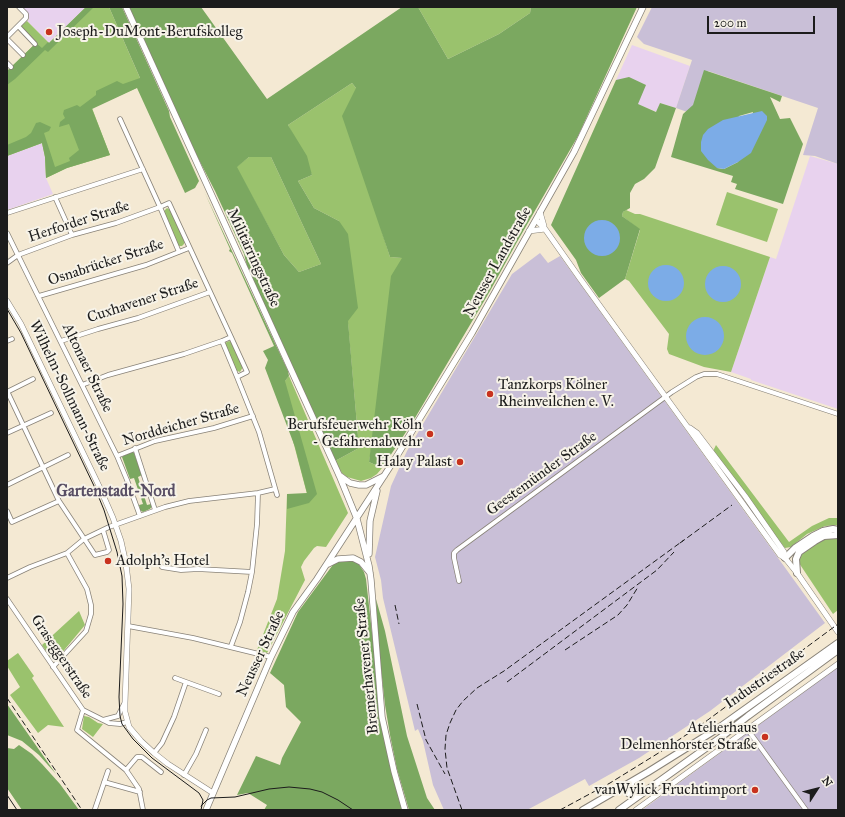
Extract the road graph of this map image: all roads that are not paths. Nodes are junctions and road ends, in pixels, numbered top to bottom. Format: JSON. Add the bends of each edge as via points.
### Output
{"nodes":[{"id":1,"x":19,"y":7,"type":"edge"},
{"id":2,"x":126,"y":7,"type":"edge"},
{"id":3,"x":643,"y":7,"type":"edge"},
{"id":4,"x":18,"y":26,"type":"junction"},
{"id":5,"x":7,"y":38,"type":"edge"},
{"id":6,"x":35,"y":44,"type":"dead end"},
{"id":7,"x":23,"y":55,"type":"dead end"},
{"id":8,"x":7,"y":63,"type":"edge"},
{"id":9,"x":11,"y":67,"type":"dead end"},
{"id":10,"x":120,"y":119,"type":"dead end"},
{"id":11,"x":143,"y":169,"type":"junction"},
{"id":12,"x":55,"y":196,"type":"junction"},
{"id":13,"x":160,"y":207,"type":"junction"},
{"id":14,"x":540,"y":212,"type":"junction"},
{"id":15,"x":7,"y":213,"type":"edge"},
{"id":16,"x":536,"y":220,"type":"junction"},
{"id":17,"x":546,"y":229,"type":"junction"},
{"id":18,"x":529,"y":231,"type":"junction"},
{"id":19,"x":7,"y":233,"type":"edge"},
{"id":20,"x":72,"y":235,"type":"junction"},
{"id":21,"x":189,"y":248,"type":"junction"},
{"id":22,"x":179,"y":252,"type":"junction"},
{"id":23,"x":18,"y":255,"type":"junction"},
{"id":24,"x":7,"y":263,"type":"edge"},
{"id":25,"x":210,"y":292,"type":"junction"},
{"id":26,"x":39,"y":296,"type":"junction"},
{"id":27,"x":7,"y":301,"type":"edge"},
{"id":28,"x":231,"y":337,"type":"junction"},
{"id":29,"x":12,"y":339,"type":"dead end"},
{"id":30,"x":7,"y":341,"type":"edge"},
{"id":31,"x":61,"y":341,"type":"junction"},
{"id":32,"x":222,"y":341,"type":"junction"},
{"id":33,"x":237,"y":377,"type":"junction"},
{"id":34,"x":33,"y":379,"type":"dead end"},
{"id":35,"x":82,"y":385,"type":"junction"},
{"id":36,"x":7,"y":392,"type":"edge"},
{"id":37,"x":666,"y":397,"type":"junction"},
{"id":38,"x":51,"y":413,"type":"dead end"},
{"id":39,"x":838,"y":414,"type":"edge"},
{"id":40,"x":253,"y":416,"type":"junction"},
{"id":41,"x":23,"y":426,"type":"junction"},
{"id":42,"x":7,"y":433,"type":"edge"},
{"id":43,"x":135,"y":448,"type":"junction"},
{"id":44,"x":68,"y":455,"type":"dead end"},
{"id":45,"x":116,"y":456,"type":"junction"},
{"id":46,"x":42,"y":467,"type":"junction"},
{"id":47,"x":339,"y":475,"type":"junction"},
{"id":48,"x":384,"y":476,"type":"junction"},
{"id":49,"x":7,"y":485,"type":"edge"},
{"id":50,"x":378,"y":486,"type":"junction"},
{"id":51,"x":275,"y":489,"type":"junction"},
{"id":52,"x":258,"y":493,"type":"junction"},
{"id":53,"x":277,"y":494,"type":"dead end"},
{"id":54,"x":59,"y":501,"type":"junction"},
{"id":55,"x":155,"y":510,"type":"junction"},
{"id":56,"x":7,"y":511,"type":"edge"},
{"id":57,"x":140,"y":516,"type":"junction"},
{"id":58,"x":357,"y":519,"type":"junction"},
{"id":59,"x":116,"y":525,"type":"junction"},
{"id":60,"x":103,"y":530,"type":"junction"},
{"id":61,"x":838,"y":530,"type":"edge"},
{"id":62,"x":838,"y":535,"type":"edge"},
{"id":63,"x":84,"y":539,"type":"junction"},
{"id":64,"x":799,"y":552,"type":"junction"},
{"id":65,"x":67,"y":553,"type":"junction"},
{"id":66,"x":785,"y":558,"type":"junction"},
{"id":67,"x":326,"y":566,"type":"junction"},
{"id":68,"x":369,"y":566,"type":"junction"},
{"id":69,"x":162,"y":567,"type":"dead end"},
{"id":70,"x":252,"y":572,"type":"junction"},
{"id":71,"x":370,"y":573,"type":"junction"},
{"id":72,"x":797,"y":573,"type":"junction"},
{"id":73,"x":7,"y":578,"type":"edge"},
{"id":74,"x":459,"y":581,"type":"dead end"},
{"id":75,"x":7,"y":599,"type":"edge"},
{"id":76,"x":128,"y":626,"type":"junction"},
{"id":77,"x":838,"y":632,"type":"edge"},
{"id":78,"x":838,"y":643,"type":"edge"},
{"id":79,"x":231,"y":646,"type":"junction"},
{"id":80,"x":838,"y":650,"type":"edge"},
{"id":81,"x":271,"y":657,"type":"junction"},
{"id":82,"x":838,"y":664,"type":"edge"},
{"id":83,"x":53,"y":667,"type":"junction"},
{"id":84,"x":175,"y":678,"type":"dead end"},
{"id":85,"x":186,"y":682,"type":"junction"},
{"id":86,"x":219,"y":694,"type":"dead end"},
{"id":87,"x":124,"y":704,"type":"junction"},
{"id":88,"x":83,"y":710,"type":"junction"},
{"id":89,"x":118,"y":716,"type":"junction"},
{"id":90,"x":126,"y":716,"type":"junction"},
{"id":91,"x":102,"y":720,"type":"junction"},
{"id":92,"x":127,"y":722,"type":"junction"},
{"id":93,"x":206,"y":730,"type":"dead end"},
{"id":94,"x":748,"y":730,"type":"junction"},
{"id":95,"x":154,"y":753,"type":"junction"},
{"id":96,"x":126,"y":770,"type":"junction"},
{"id":97,"x":108,"y":771,"type":"dead end"},
{"id":98,"x":161,"y":772,"type":"dead end"},
{"id":99,"x":184,"y":775,"type":"junction"},
{"id":100,"x":642,"y":776,"type":"junction"},
{"id":101,"x":104,"y":782,"type":"junction"},
{"id":102,"x":648,"y":789,"type":"junction"},
{"id":103,"x":140,"y":792,"type":"junction"},
{"id":104,"x":213,"y":793,"type":"junction"},
{"id":105,"x":95,"y":809,"type":"edge"},
{"id":106,"x":143,"y":810,"type":"edge"},
{"id":107,"x":206,"y":810,"type":"edge"},
{"id":108,"x":405,"y":810,"type":"edge"},
{"id":109,"x":583,"y":810,"type":"edge"},
{"id":110,"x":619,"y":810,"type":"edge"},
{"id":111,"x":636,"y":810,"type":"edge"},
{"id":112,"x":806,"y":810,"type":"edge"}],
"edges":[{"from":1,"to":4,"type":"street","via":[[26,16]]},
{"from":2,"to":47,"type":"main road","name":"Militärringstraße"},
{"from":3,"to":14,"type":"main road","name":"Neusser Landstraße","via":[[589,123]]},
{"from":4,"to":5,"type":"street"},
{"from":4,"to":6,"type":"street"},
{"from":5,"to":7,"type":"street"},
{"from":8,"to":9,"type":"street"},
{"from":10,"to":11,"type":"street"},
{"from":11,"to":12,"type":"street"},
{"from":11,"to":13,"type":"street"},
{"from":12,"to":15,"type":"street"},
{"from":12,"to":20,"type":"street"},
{"from":13,"to":20,"type":"street","name":"Herforder Straße"},
{"from":13,"to":21,"type":"street","via":[[169,203]]},
{"from":13,"to":22,"type":"street"},
{"from":14,"to":16,"type":"main road","name":"Neusser Landstraße"},
{"from":14,"to":17,"type":"street"},
{"from":16,"to":17,"type":"street"},
{"from":16,"to":18,"type":"main road","name":"Neusser Landstraße"},
{"from":17,"to":18,"type":"street"},
{"from":17,"to":37,"type":"street"},
{"from":18,"to":48,"type":"main road","name":"Neusser Landstraße","via":[[436,394]]},
{"from":19,"to":23,"type":"street","name":"Altonaer Straße"},
{"from":20,"to":23,"type":"street","name":"Herforder Straße"},
{"from":21,"to":22,"type":"street","name":"Osnabrücker Straße"},
{"from":21,"to":25,"type":"street"},
{"from":22,"to":26,"type":"street","name":"Osnabrücker Straße","via":[[146,265]]},
{"from":23,"to":24,"type":"street","name":"Herforder Straße"},
{"from":23,"to":26,"type":"street","name":"Altonaer Straße"},
{"from":25,"to":28,"type":"street"},
{"from":25,"to":31,"type":"street","name":"Cuxhavener Straße","via":[[138,318]]},
{"from":26,"to":31,"type":"street","name":"Altonaer Straße"},
{"from":27,"to":59,"type":"street","name":"Wilhelm-Sollmann-Straße","via":[[21,324]]},
{"from":28,"to":32,"type":"street"},
{"from":28,"to":33,"type":"street","via":[[247,372]]},
{"from":29,"to":30,"type":"street"},
{"from":31,"to":35,"type":"street","name":"Altonaer Straße"},
{"from":32,"to":33,"type":"street"},
{"from":32,"to":35,"type":"street"},
{"from":33,"to":40,"type":"street"},
{"from":34,"to":36,"type":"street"},
{"from":35,"to":45,"type":"street","name":"Altonaer Straße"},
{"from":36,"to":41,"type":"street"},
{"from":37,"to":39,"type":"street","name":"Geestemünder Straße","via":[[696,377],[710,373]]},
{"from":37,"to":66,"type":"street","via":[[780,555]]},
{"from":37,"to":74,"type":"street","name":"Geestemünder Straße","via":[[457,550],[454,558]]},
{"from":38,"to":41,"type":"street"},
{"from":40,"to":43,"type":"street","name":"Norddeicher Straße"},
{"from":40,"to":51,"type":"street"},
{"from":41,"to":42,"type":"street"},
{"from":41,"to":46,"type":"street"},
{"from":43,"to":45,"type":"street","name":"Norddeicher Straße"},
{"from":43,"to":55,"type":"street"},
{"from":44,"to":46,"type":"street"},
{"from":45,"to":57,"type":"street","name":"Altonaer Straße"},
{"from":46,"to":49,"type":"street"},
{"from":46,"to":54,"type":"street"},
{"from":47,"to":48,"type":"main road","via":[[350,483],[359,485],[366,485]]},
{"from":47,"to":58,"type":"main road","name":"Militärringstraße"},
{"from":48,"to":50,"type":"main road","name":"Neusser Landstraße"},
{"from":50,"to":58,"type":"main road","name":"Neusser Landstraße"},
{"from":50,"to":68,"type":"main road","via":[[370,520]]},
{"from":51,"to":52,"type":"street"},
{"from":51,"to":53,"type":"street"},
{"from":52,"to":55,"type":"street","via":[[189,501]]},
{"from":52,"to":70,"type":"street"},
{"from":54,"to":56,"type":"street","via":[[12,522]]},
{"from":54,"to":63,"type":"street"},
{"from":55,"to":57,"type":"street"},
{"from":57,"to":59,"type":"street"},
{"from":58,"to":67,"type":"main road","name":"Neusser Straße"},
{"from":58,"to":68,"type":"main road","name":"Bremerhavener Straße"},
{"from":59,"to":60,"type":"street"},
{"from":59,"to":76,"type":"street","name":"Wilhelm-Sollmann-Straße","via":[[129,589]]},
{"from":60,"to":63,"type":"street"},
{"from":60,"to":63,"type":"street","via":[[109,548],[107,552],[96,555]]},
{"from":61,"to":66,"type":"highway","via":[[823,531],[813,536]]},
{"from":62,"to":64,"type":"highway","via":[[824,536]]},
{"from":63,"to":65,"type":"street"},
{"from":64,"to":66,"type":"highway"},
{"from":64,"to":72,"type":"highway","via":[[796,559]]},
{"from":65,"to":73,"type":"street"},
{"from":65,"to":83,"type":"street","via":[[87,589],[91,614],[86,631]]},
{"from":66,"to":72,"type":"street"},
{"from":67,"to":71,"type":"main road","via":[[338,559],[353,558],[361,562]]},
{"from":67,"to":81,"type":"main road","name":"Neusser Straße","via":[[293,612]]},
{"from":68,"to":71,"type":"main road","name":"Bremerhavener Straße"},
{"from":69,"to":70,"type":"street"},
{"from":70,"to":79,"type":"street"},
{"from":71,"to":108,"type":"main road","name":"Bremerhavener Straße","via":[[382,717]]},
{"from":72,"to":77,"type":"street"},
{"from":75,"to":83,"type":"street","name":"Graseggerstraße"},
{"from":76,"to":79,"type":"street"},
{"from":76,"to":87,"type":"street","name":"Wilhelm-Sollmann-Straße"},
{"from":78,"to":100,"type":"highway","name":"Industriestraße","via":[[720,727]]},
{"from":79,"to":81,"type":"street"},
{"from":80,"to":102,"type":"highway","name":"Industriestraße"},
{"from":81,"to":104,"type":"main road","name":"Neusser Straße"},
{"from":82,"to":94,"type":"street","name":"Industriestraße"},
{"from":83,"to":88,"type":"street","name":"Graseggerstraße"},
{"from":84,"to":85,"type":"street"},
{"from":85,"to":86,"type":"street"},
{"from":85,"to":95,"type":"street","via":[[174,717],[162,743]]},
{"from":87,"to":89,"type":"street"},
{"from":87,"to":90,"type":"street","name":"Wilhelm-Sollmann-Straße"},
{"from":88,"to":91,"type":"street","name":"Graseggerstraße"},
{"from":88,"to":96,"type":"street","via":[[77,730]]},
{"from":89,"to":90,"type":"street"},
{"from":89,"to":91,"type":"street"},
{"from":90,"to":92,"type":"street","name":"Wilhelm-Sollmann-Straße"},
{"from":91,"to":92,"type":"street","name":"Graseggerstraße","via":[[115,724]]},
{"from":92,"to":95,"type":"street","name":"Wilhelm-Sollmann-Straße","via":[[133,732]]},
{"from":93,"to":99,"type":"street"},
{"from":94,"to":111,"type":"street","name":"Industriestraße"},
{"from":94,"to":112,"type":"street"},
{"from":95,"to":99,"type":"street","name":"Wilhelm-Sollmann-Straße"},
{"from":96,"to":98,"type":"street","via":[[137,757],[142,757]]},
{"from":96,"to":103,"type":"street"},
{"from":97,"to":101,"type":"street"},
{"from":99,"to":104,"type":"street","name":"Wilhelm-Sollmann-Straße"},
{"from":100,"to":102,"type":"highway","via":[[629,786],[627,791],[633,795]]},
{"from":100,"to":109,"type":"highway","name":"Industriestraße"},
{"from":101,"to":103,"type":"street"},
{"from":101,"to":105,"type":"street"},
{"from":102,"to":110,"type":"highway","name":"Industriestraße"},
{"from":103,"to":106,"type":"street"},
{"from":104,"to":107,"type":"main road","name":"Neusser Straße"}]}
